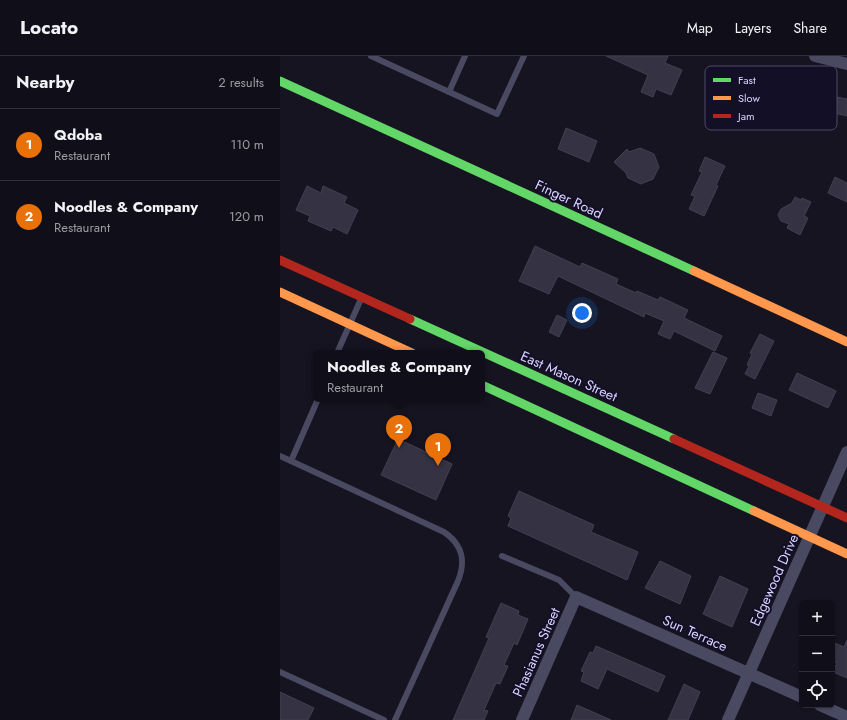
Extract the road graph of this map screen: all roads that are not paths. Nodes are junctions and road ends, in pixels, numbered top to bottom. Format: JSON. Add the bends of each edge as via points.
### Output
{"nodes":[{"id":1,"x":372,"y":56,"type":"edge"},
{"id":2,"x":465,"y":56,"type":"edge"},
{"id":3,"x":524,"y":56,"type":"edge"},
{"id":4,"x":815,"y":56,"type":"edge"},
{"id":5,"x":847,"y":64,"type":"edge"},
{"id":6,"x":280,"y":81,"type":"edge"},
{"id":7,"x":449,"y":92,"type":"junction"},
{"id":8,"x":280,"y":260,"type":"edge"},
{"id":9,"x":280,"y":292,"type":"edge"},
{"id":10,"x":362,"y":297,"type":"junction"},
{"id":11,"x":350,"y":324,"type":"junction"},
{"id":12,"x":847,"y":342,"type":"edge"},
{"id":13,"x":338,"y":350,"type":"edge"},
{"id":14,"x":406,"y":350,"type":"edge"},
{"id":15,"x":479,"y":350,"type":"edge"},
{"id":16,"x":485,"y":353,"type":"edge"},
{"id":17,"x":485,"y":386,"type":"edge"},
{"id":18,"x":317,"y":402,"type":"edge"},
{"id":19,"x":847,"y":452,"type":"edge"},
{"id":20,"x":280,"y":456,"type":"edge"},
{"id":21,"x":291,"y":461,"type":"junction"},
{"id":22,"x":823,"y":506,"type":"junction"},
{"id":23,"x":847,"y":518,"type":"edge"},
{"id":24,"x":810,"y":536,"type":"junction"},
{"id":25,"x":847,"y":554,"type":"edge"},
{"id":26,"x":502,"y":556,"type":"dead end"},
{"id":27,"x":576,"y":597,"type":"junction"},
{"id":28,"x":280,"y":672,"type":"edge"},
{"id":29,"x":749,"y":674,"type":"junction"},
{"id":30,"x":799,"y":696,"type":"edge"},
{"id":31,"x":827,"y":708,"type":"edge"},
{"id":32,"x":847,"y":717,"type":"edge"},
{"id":33,"x":384,"y":720,"type":"edge"},
{"id":34,"x":395,"y":720,"type":"edge"},
{"id":35,"x":522,"y":720,"type":"edge"},
{"id":36,"x":728,"y":720,"type":"edge"}],
"edges":[{"from":1,"to":7,"type":"lane"},
{"from":2,"to":7,"type":"lane"},
{"from":3,"to":7,"type":"lane","via":[[497,114]]},
{"from":4,"to":5,"type":"street"},
{"from":6,"to":12,"type":"main road","name":"Finger Road"},
{"from":8,"to":10,"type":"main road","name":"East Mason Street"},
{"from":9,"to":11,"type":"main road"},
{"from":10,"to":11,"type":"lane"},
{"from":10,"to":15,"type":"main road","name":"East Mason Street"},
{"from":11,"to":13,"type":"lane"},
{"from":11,"to":14,"type":"main road"},
{"from":16,"to":22,"type":"main road","name":"East Mason Street"},
{"from":17,"to":24,"type":"main road"},
{"from":18,"to":21,"type":"lane"},
{"from":19,"to":22,"type":"street","name":"Edgewood Drive"},
{"from":20,"to":21,"type":"lane"},
{"from":21,"to":34,"type":"lane","via":[[444,532],[460,548],[463,559],[460,576]]},
{"from":22,"to":23,"type":"main road","name":"East Mason Street"},
{"from":22,"to":24,"type":"street","name":"Edgewood Drive"},
{"from":24,"to":25,"type":"main road"},
{"from":24,"to":29,"type":"street","name":"Edgewood Drive"},
{"from":26,"to":27,"type":"lane","via":[[559,580]]},
{"from":27,"to":29,"type":"street","name":"Sun Terrace"},
{"from":27,"to":35,"type":"street","name":"Phasianus Street"},
{"from":28,"to":33,"type":"lane"},
{"from":29,"to":30,"type":"street","name":"Sun Terrace"},
{"from":29,"to":36,"type":"street","name":"Edgewood Drive"},
{"from":31,"to":32,"type":"street"}]}
